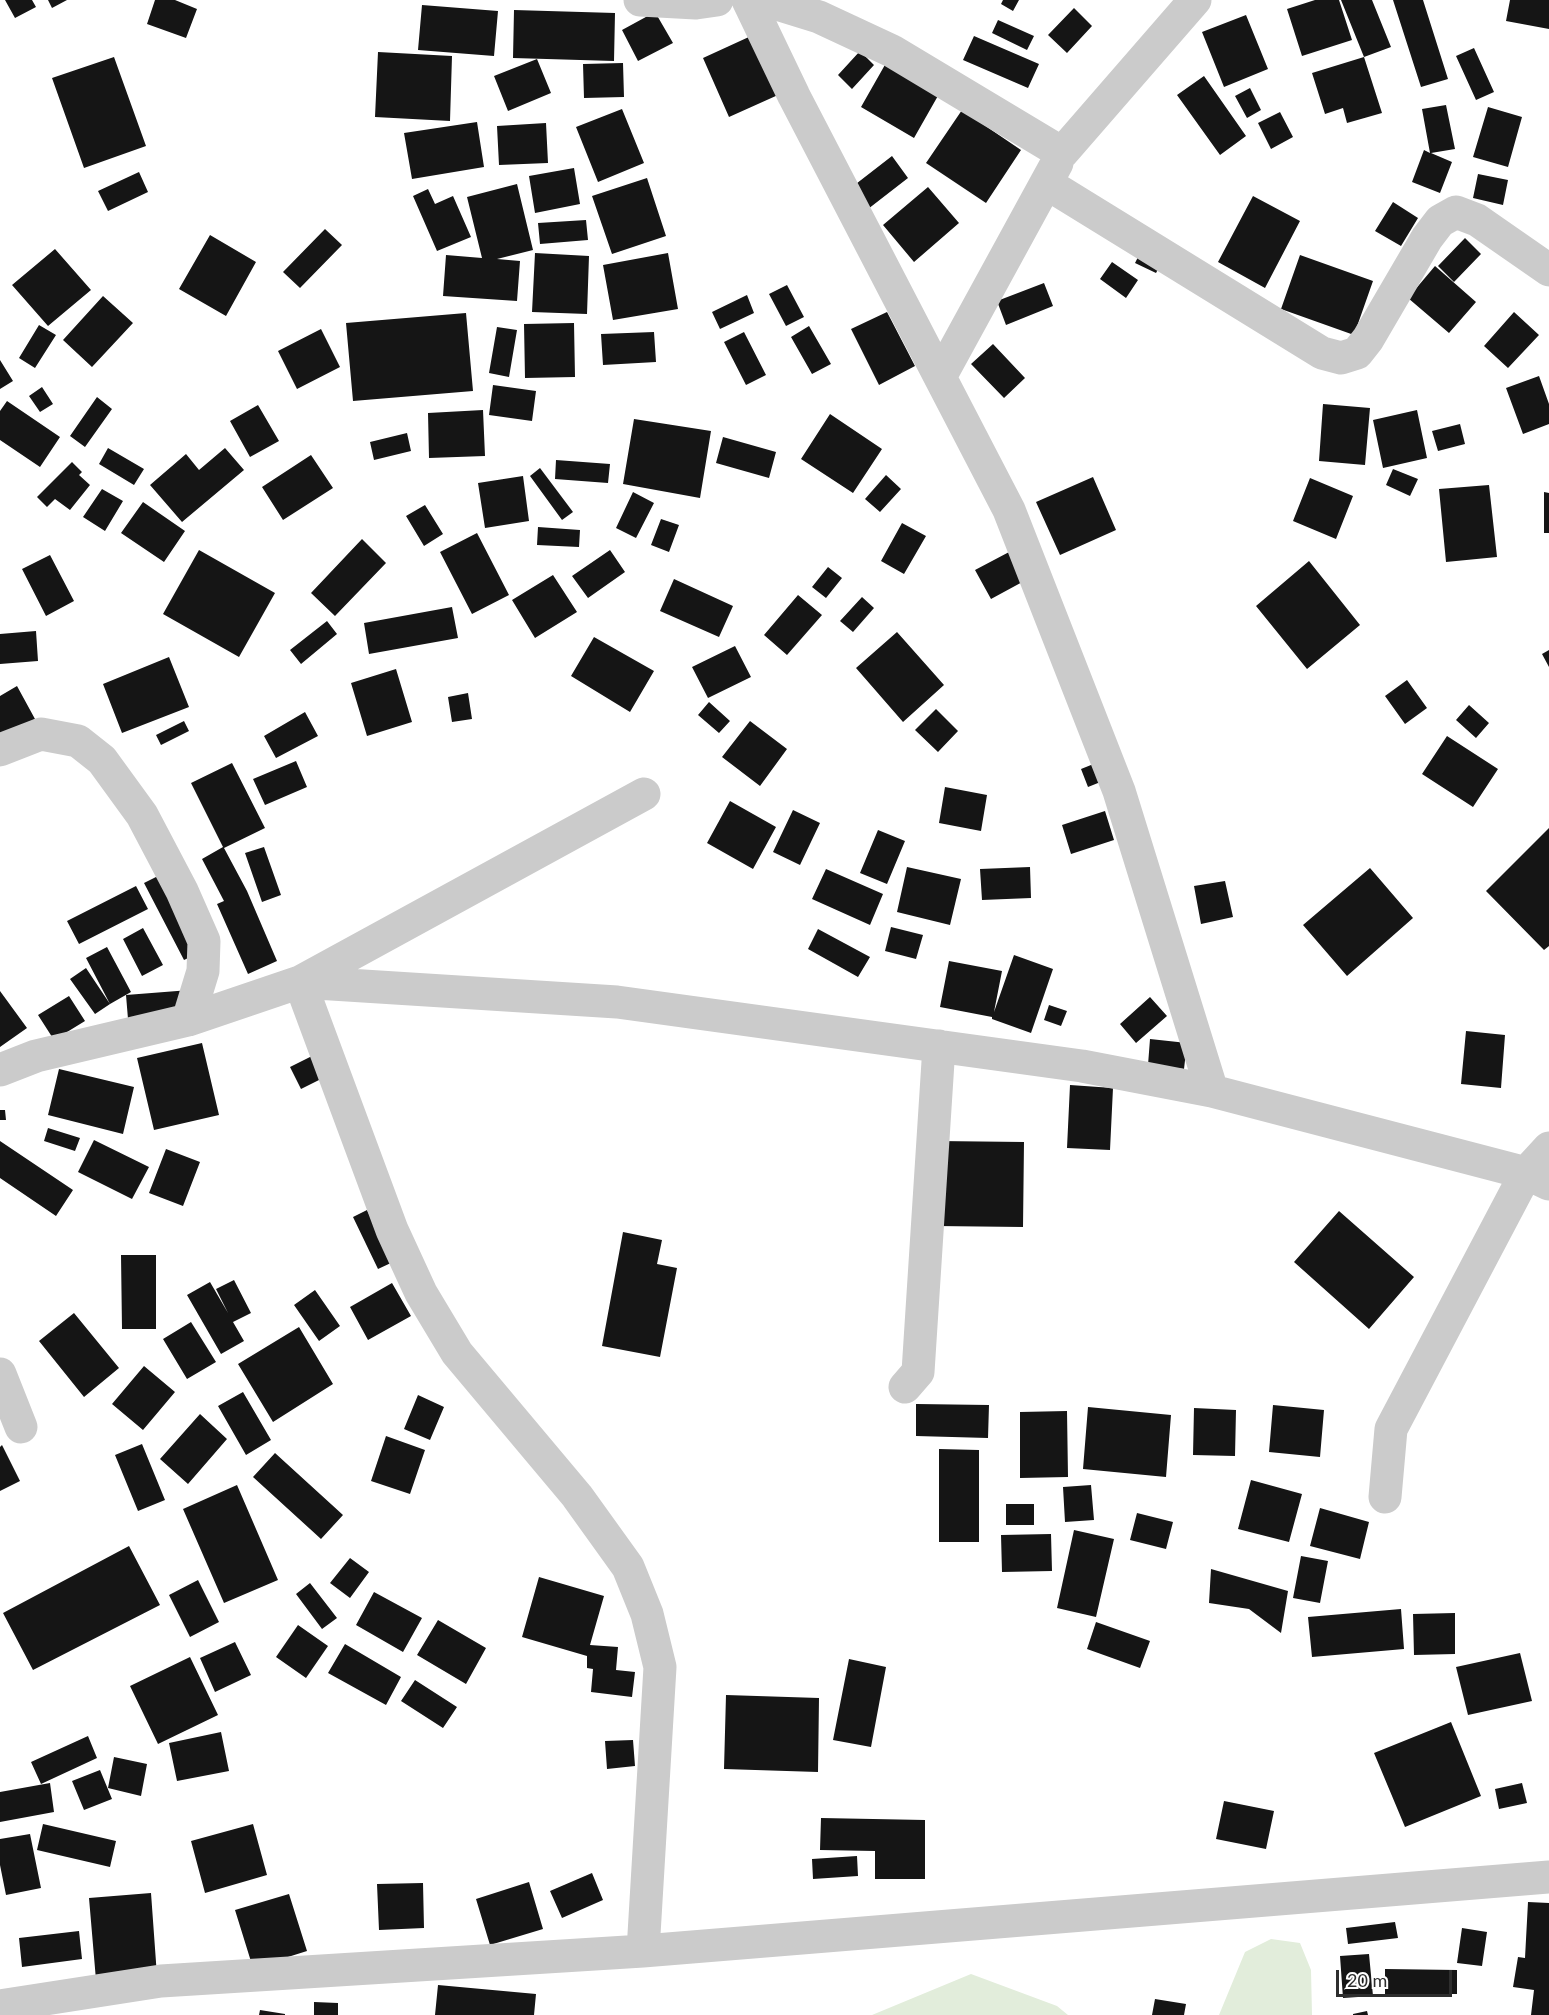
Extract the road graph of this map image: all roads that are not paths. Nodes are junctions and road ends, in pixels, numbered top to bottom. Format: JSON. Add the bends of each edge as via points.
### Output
{"nodes":[{"id":1,"x":640,"y":0,"type":"edge"},
{"id":2,"x":717,"y":0,"type":"edge"},
{"id":3,"x":748,"y":0,"type":"edge"},
{"id":4,"x":764,"y":0,"type":"edge"},
{"id":5,"x":1195,"y":0,"type":"edge"},
{"id":6,"x":1062,"y":153,"type":"junction"},
{"id":7,"x":1046,"y":183,"type":"junction"},
{"id":8,"x":1549,"y":270,"type":"edge"},
{"id":9,"x":940,"y":377,"type":"junction"},
{"id":10,"x":0,"y":750,"type":"edge"},
{"id":11,"x":644,"y":794,"type":"dead end"},
{"id":12,"x":300,"y":982,"type":"junction"},
{"id":13,"x":188,"y":1020,"type":"junction"},
{"id":14,"x":939,"y":1046,"type":"junction"},
{"id":15,"x":0,"y":1070,"type":"edge"},
{"id":16,"x":1212,"y":1091,"type":"junction"},
{"id":17,"x":1549,"y":1148,"type":"edge"},
{"id":18,"x":1538,"y":1178,"type":"edge"},
{"id":19,"x":0,"y":1374,"type":"edge"},
{"id":20,"x":904,"y":1387,"type":"dead end"},
{"id":21,"x":21,"y":1427,"type":"dead end"},
{"id":22,"x":1385,"y":1497,"type":"dead end"},
{"id":23,"x":1549,"y":1877,"type":"edge"},
{"id":24,"x":643,"y":1951,"type":"junction"},
{"id":25,"x":0,"y":2006,"type":"edge"}],
"edges":[{"from":1,"to":2,"type":"street"},
{"from":3,"to":9,"type":"street"},
{"from":4,"to":6,"type":"street","via":[[819,17],[892,51]]},
{"from":5,"to":6,"type":"street"},
{"from":6,"to":7,"type":"street"},
{"from":7,"to":8,"type":"street","via":[[1322,353],[1341,358],[1357,353],[1427,238],[1440,221],[1456,212],[1477,220]]},
{"from":7,"to":9,"type":"street"},
{"from":9,"to":16,"type":"street","via":[[1009,510],[1119,791]]},
{"from":10,"to":13,"type":"street","via":[[41,734],[78,741],[102,760],[142,815],[204,940],[203,971]]},
{"from":11,"to":12,"type":"street"},
{"from":12,"to":13,"type":"street"},
{"from":12,"to":14,"type":"street","via":[[617,1002]]},
{"from":12,"to":24,"type":"street","via":[[392,1230],[421,1293],[457,1353],[577,1496],[628,1567],[646,1614],[660,1667]]},
{"from":13,"to":15,"type":"street","via":[[36,1056]]},
{"from":14,"to":16,"type":"street","via":[[1082,1066]]},
{"from":14,"to":20,"type":"street","via":[[918,1372]]},
{"from":16,"to":18,"type":"street"},
{"from":17,"to":18,"type":"street"},
{"from":18,"to":22,"type":"street","via":[[1391,1430]]},
{"from":19,"to":21,"type":"street"},
{"from":23,"to":24,"type":"street"},
{"from":24,"to":25,"type":"street","via":[[161,1981]]}]}
